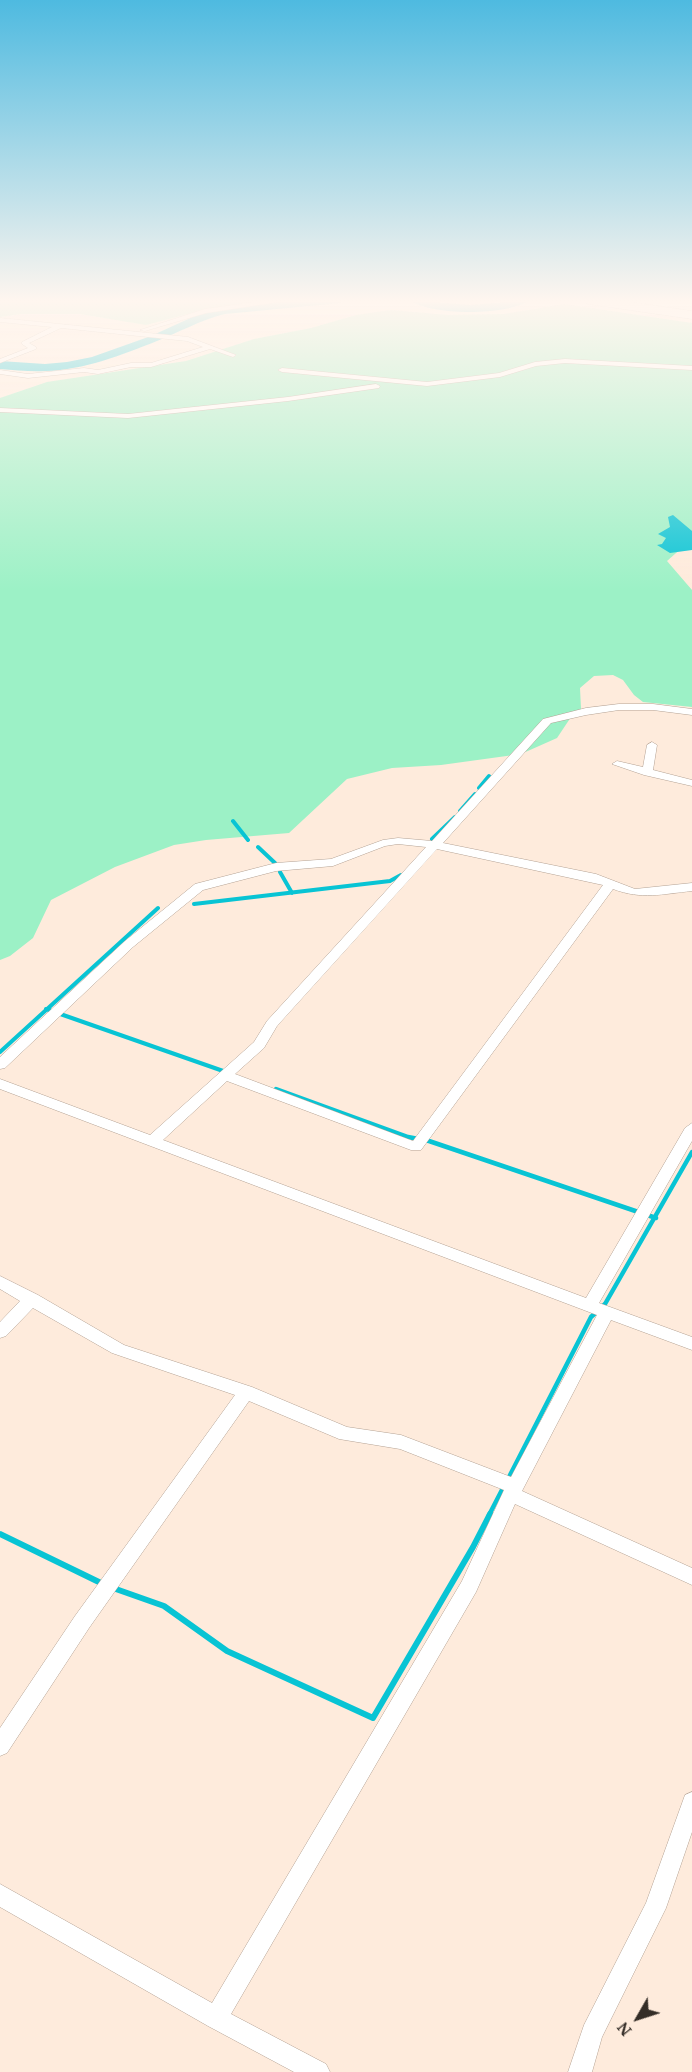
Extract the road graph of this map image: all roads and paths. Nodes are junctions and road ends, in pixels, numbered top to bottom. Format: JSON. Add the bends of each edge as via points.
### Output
{"nodes":[{"id":1,"x":303,"y":397,"type":"edge"},
{"id":2,"x":0,"y":410,"type":"edge"},
{"id":3,"x":692,"y":712,"type":"edge"},
{"id":4,"x":652,"y":745,"type":"dead end"},
{"id":5,"x":617,"y":764,"type":"dead end"},
{"id":6,"x":648,"y":773,"type":"junction"},
{"id":7,"x":692,"y":783,"type":"edge"},
{"id":8,"x":435,"y":845,"type":"junction"},
{"id":9,"x":610,"y":884,"type":"junction"},
{"id":10,"x":692,"y":887,"type":"edge"},
{"id":11,"x":0,"y":1065,"type":"edge"},
{"id":12,"x":226,"y":1076,"type":"junction"},
{"id":13,"x":0,"y":1084,"type":"edge"},
{"id":14,"x":692,"y":1128,"type":"edge"},
{"id":15,"x":154,"y":1140,"type":"junction"},
{"id":16,"x":0,"y":1282,"type":"edge"},
{"id":17,"x":32,"y":1299,"type":"junction"},
{"id":18,"x":590,"y":1305,"type":"junction"},
{"id":19,"x":607,"y":1312,"type":"junction"},
{"id":20,"x":0,"y":1332,"type":"edge"},
{"id":21,"x":692,"y":1344,"type":"edge"},
{"id":22,"x":246,"y":1392,"type":"junction"},
{"id":23,"x":513,"y":1490,"type":"junction"},
{"id":24,"x":692,"y":1577,"type":"edge"},
{"id":25,"x":0,"y":1746,"type":"edge"},
{"id":26,"x":692,"y":1802,"type":"edge"},
{"id":27,"x":0,"y":1895,"type":"edge"},
{"id":28,"x":216,"y":2018,"type":"junction"},
{"id":29,"x":318,"y":2072,"type":"edge"},
{"id":30,"x":579,"y":2072,"type":"edge"}],
"edges":[{"from":1,"to":2,"type":"street","via":[[128,416]]},
{"from":3,"to":8,"type":"street","via":[[643,704],[618,705],[547,721]]},
{"from":4,"to":6,"type":"street"},
{"from":5,"to":6,"type":"street"},
{"from":6,"to":7,"type":"street"},
{"from":8,"to":9,"type":"street","via":[[597,878]]},
{"from":8,"to":11,"type":"street","via":[[383,843],[333,862],[276,867],[199,887],[129,944]]},
{"from":8,"to":12,"type":"street","via":[[272,1024],[259,1045]]},
{"from":9,"to":10,"type":"street","via":[[644,893]]},
{"from":9,"to":12,"type":"street","via":[[416,1147]]},
{"from":12,"to":15,"type":"street"},
{"from":13,"to":15,"type":"street"},
{"from":14,"to":18,"type":"street"},
{"from":15,"to":18,"type":"street"},
{"from":16,"to":17,"type":"street"},
{"from":17,"to":20,"type":"street"},
{"from":17,"to":22,"type":"street","via":[[118,1349]]},
{"from":18,"to":19,"type":"street"},
{"from":19,"to":21,"type":"street"},
{"from":19,"to":23,"type":"street"},
{"from":22,"to":23,"type":"street","via":[[345,1434],[401,1442]]},
{"from":22,"to":25,"type":"street","via":[[82,1622]]},
{"from":23,"to":24,"type":"street"},
{"from":23,"to":28,"type":"street","via":[[469,1586]]},
{"from":26,"to":30,"type":"street","via":[[655,1908],[592,2033]]},
{"from":27,"to":28,"type":"street"},
{"from":28,"to":29,"type":"street"}]}
